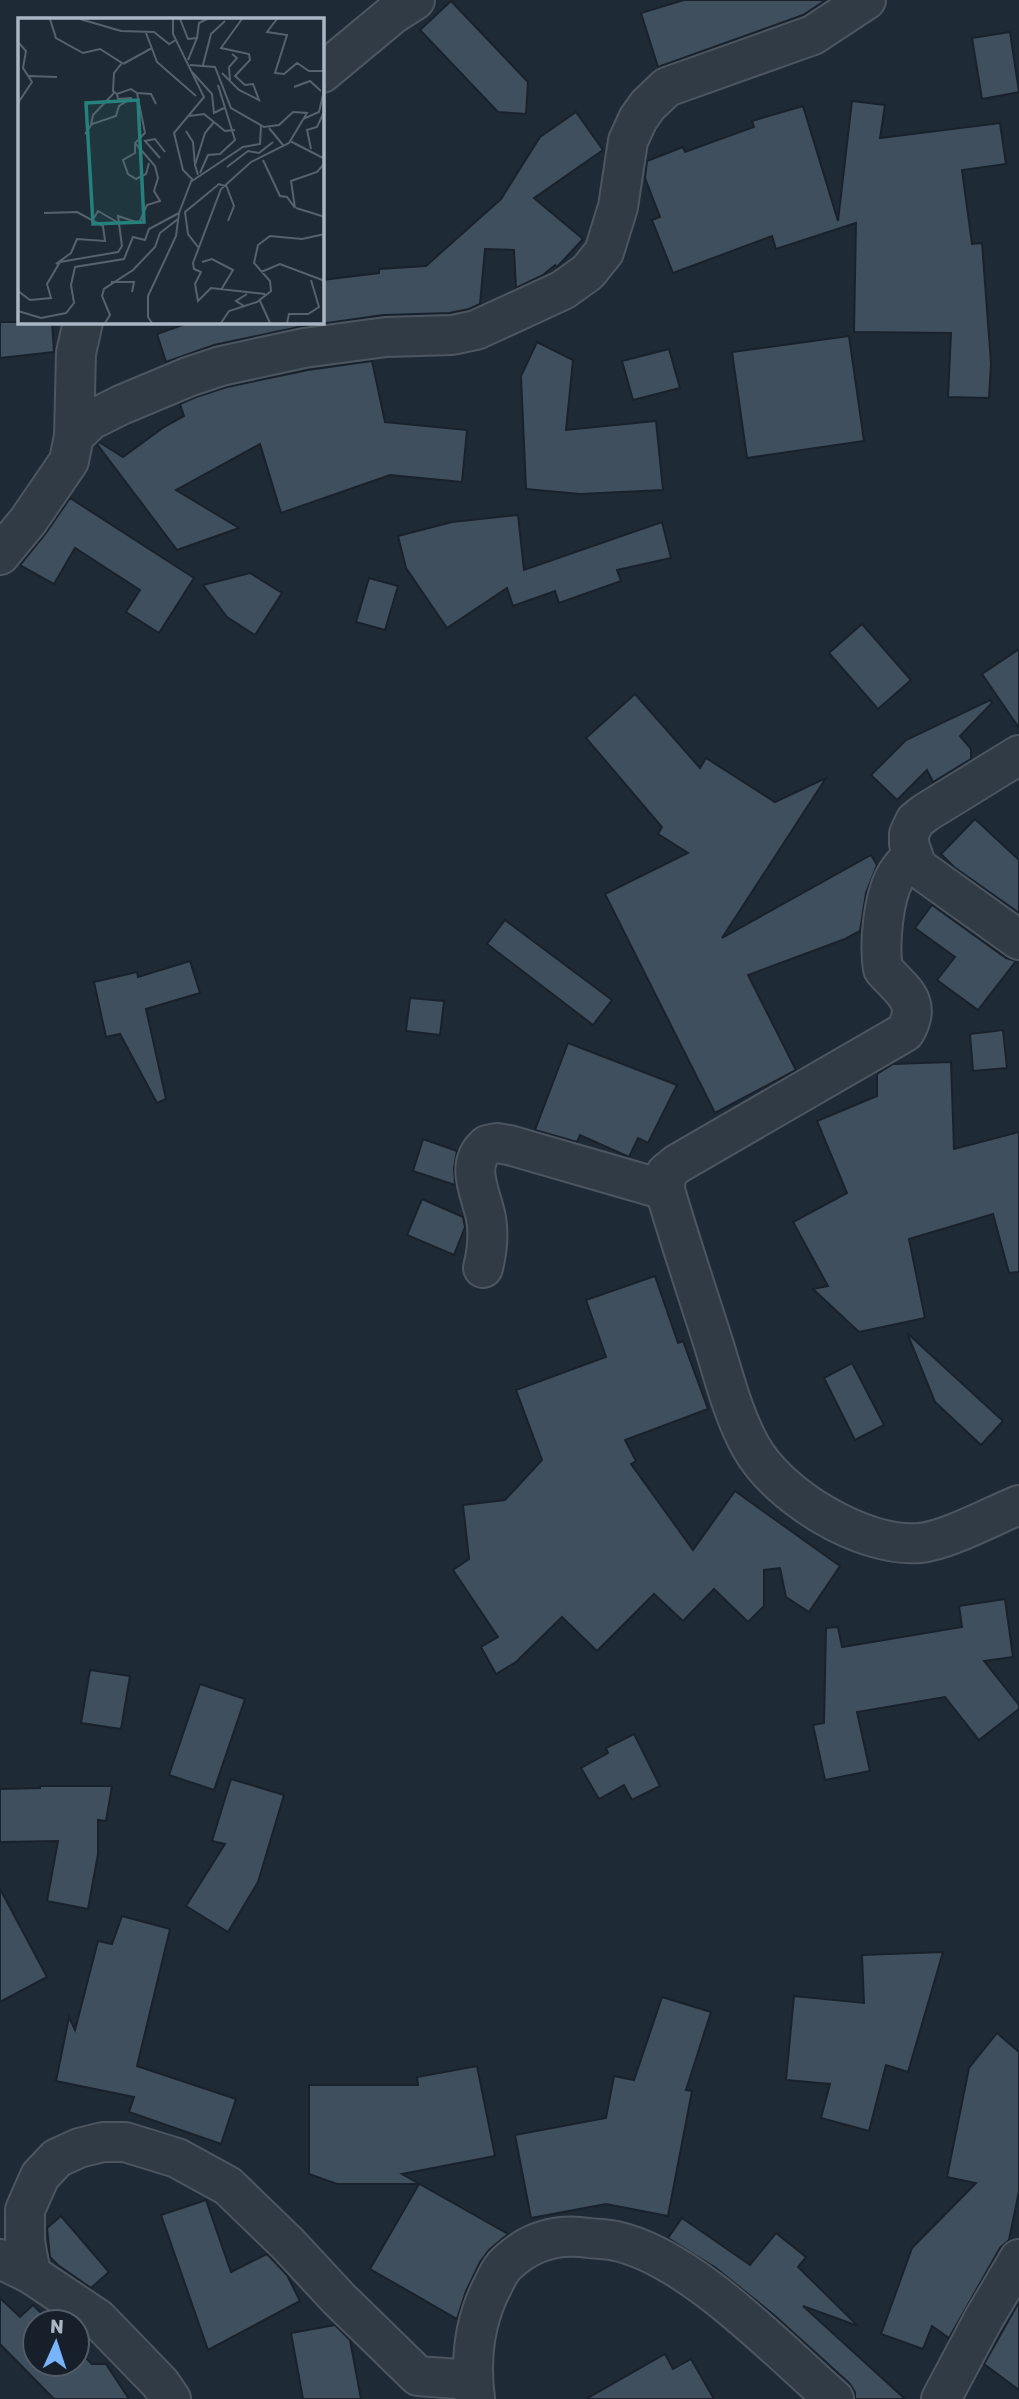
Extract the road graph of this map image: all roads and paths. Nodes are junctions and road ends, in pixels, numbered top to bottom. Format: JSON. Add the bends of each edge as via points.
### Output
{"nodes":[{"id":1,"x":415,"y":0,"type":"edge"},
{"id":2,"x":866,"y":0,"type":"edge"},
{"id":3,"x":324,"y":71,"type":"edge"},
{"id":4,"x":83,"y":324,"type":"edge"},
{"id":5,"x":74,"y":436,"type":"junction"},
{"id":6,"x":0,"y":555,"type":"edge"},
{"id":7,"x":1019,"y":755,"type":"edge"},
{"id":8,"x":912,"y":855,"type":"junction"},
{"id":9,"x":1019,"y":940,"type":"edge"},
{"id":10,"x":665,"y":1190,"type":"junction"},
{"id":11,"x":483,"y":1268,"type":"dead end"},
{"id":12,"x":1019,"y":1504,"type":"edge"},
{"id":13,"x":1019,"y":2259,"type":"edge"},
{"id":14,"x":15,"y":2266,"type":"edge"},
{"id":15,"x":474,"y":2389,"type":"edge"},
{"id":16,"x":171,"y":2399,"type":"edge"},
{"id":17,"x":834,"y":2399,"type":"edge"},
{"id":18,"x":941,"y":2399,"type":"edge"}],
"edges":[{"from":1,"to":3,"type":"street"},
{"from":2,"to":5,"type":"street","via":[[813,35],[667,87],[648,105],[628,141],[618,207],[604,252],[564,290],[476,330],[304,348],[221,366],[121,405]]},
{"from":4,"to":5,"type":"street","via":[[76,354]]},
{"from":5,"to":6,"type":"street","via":[[69,461]]},
{"from":7,"to":8,"type":"street","via":[[915,821],[909,835]]},
{"from":8,"to":9,"type":"street","via":[[917,867]]},
{"from":8,"to":10,"type":"street","via":[[892,885],[882,951],[883,969],[911,1003],[905,1032],[677,1164],[666,1174]]},
{"from":10,"to":11,"type":"street","via":[[509,1145],[487,1145],[475,1168],[488,1232]]},
{"from":10,"to":12,"type":"street","via":[[731,1399],[751,1447],[772,1477],[844,1525],[897,1543],[922,1543]]},
{"from":13,"to":18,"type":"street"},
{"from":14,"to":15,"type":"street","via":[[24,2242],[25,2210],[40,2176],[57,2158],[79,2148],[125,2141],[177,2158],[228,2186],[418,2376]]},
{"from":14,"to":16,"type":"street","via":[[98,2319]]},
{"from":15,"to":17,"type":"street","via":[[475,2338],[483,2303],[502,2268],[520,2250],[569,2235],[618,2242],[691,2277]]}]}
